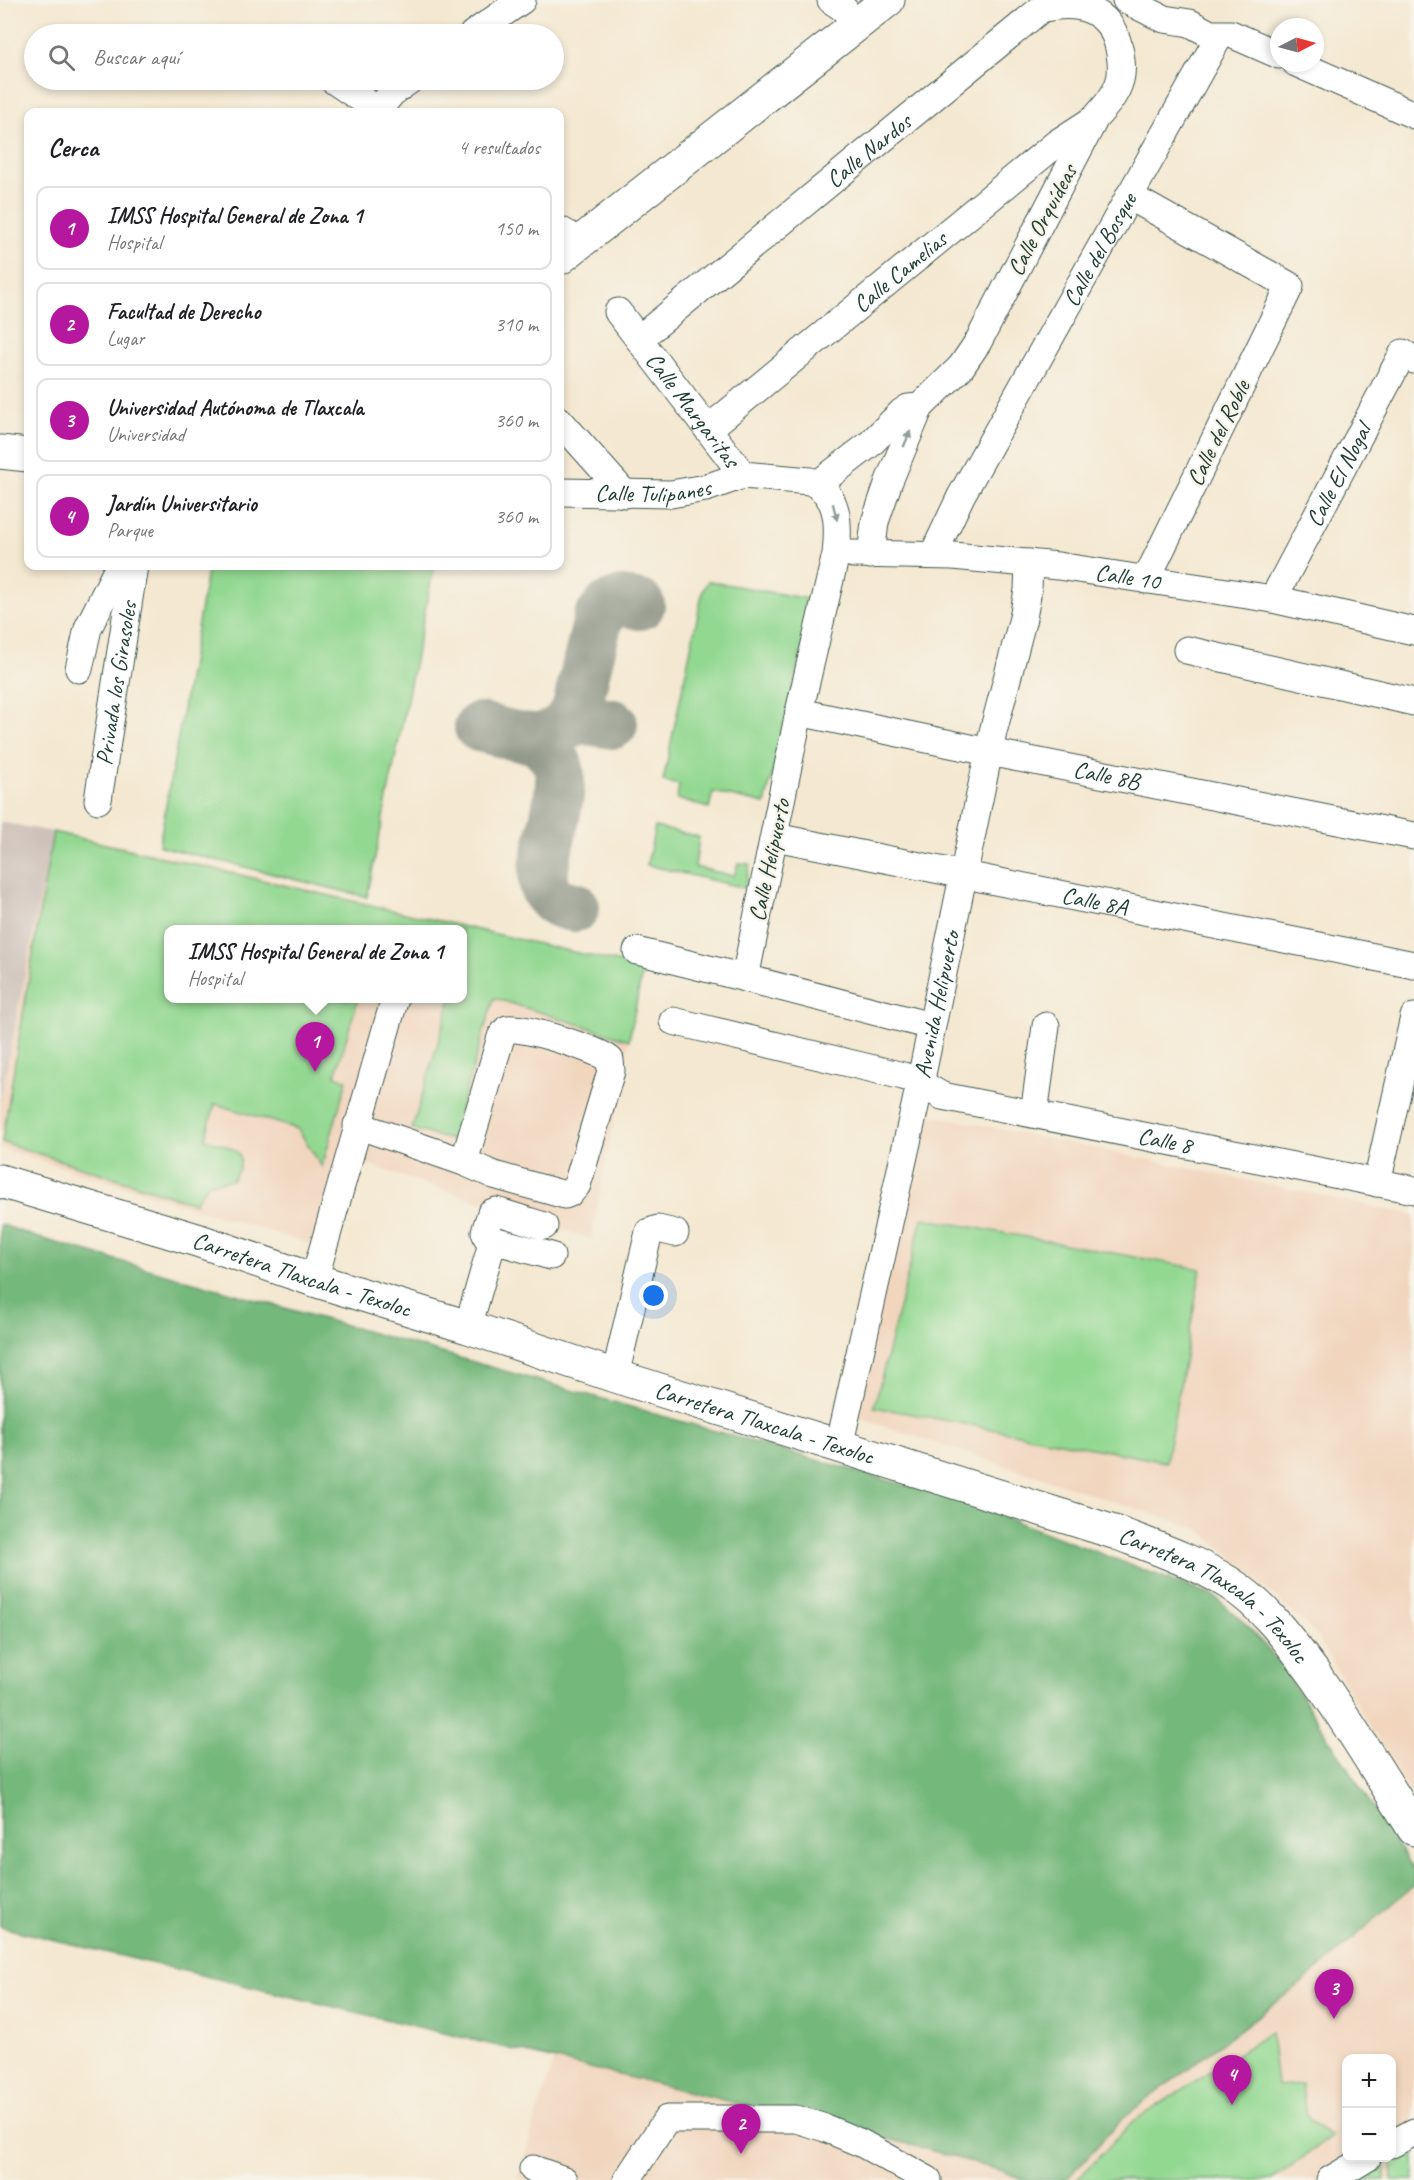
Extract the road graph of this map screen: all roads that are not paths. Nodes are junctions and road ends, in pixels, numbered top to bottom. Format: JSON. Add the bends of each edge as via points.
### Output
{"nodes":[{"id":1,"x":522,"y":0,"type":"edge"},
{"id":2,"x":831,"y":0,"type":"edge"},
{"id":3,"x":888,"y":0,"type":"edge"},
{"id":4,"x":1117,"y":9,"type":"edge"},
{"id":5,"x":487,"y":24,"type":"edge"},
{"id":6,"x":856,"y":25,"type":"junction"},
{"id":7,"x":1220,"y":34,"type":"junction"},
{"id":8,"x":1270,"y":51,"type":"edge"},
{"id":9,"x":1316,"y":72,"type":"edge"},
{"id":10,"x":348,"y":90,"type":"edge"},
{"id":11,"x":396,"y":90,"type":"edge"},
{"id":12,"x":375,"y":108,"type":"edge"},
{"id":13,"x":382,"y":108,"type":"edge"},
{"id":14,"x":1414,"y":115,"type":"edge"},
{"id":15,"x":1095,"y":118,"type":"junction"},
{"id":16,"x":1023,"y":171,"type":"junction"},
{"id":17,"x":1058,"y":190,"type":"junction"},
{"id":18,"x":1129,"y":196,"type":"junction"},
{"id":19,"x":567,"y":244,"type":"edge"},
{"id":20,"x":618,"y":312,"type":"dead end"},
{"id":21,"x":639,"y":339,"type":"junction"},
{"id":22,"x":1409,"y":356,"type":"edge"},
{"id":23,"x":920,"y":407,"type":"junction"},
{"id":24,"x":564,"y":425,"type":"edge"},
{"id":25,"x":708,"y":429,"type":"junction"},
{"id":26,"x":862,"y":450,"type":"junction"},
{"id":27,"x":0,"y":452,"type":"edge"},
{"id":28,"x":24,"y":455,"type":"edge"},
{"id":29,"x":742,"y":475,"type":"junction"},
{"id":30,"x":889,"y":481,"type":"junction"},
{"id":31,"x":818,"y":484,"type":"junction"},
{"id":32,"x":564,"y":492,"type":"edge"},
{"id":33,"x":625,"y":494,"type":"junction"},
{"id":34,"x":836,"y":554,"type":"junction"},
{"id":35,"x":872,"y":555,"type":"junction"},
{"id":36,"x":933,"y":555,"type":"junction"},
{"id":37,"x":1029,"y":563,"type":"junction"},
{"id":38,"x":117,"y":570,"type":"edge"},
{"id":39,"x":133,"y":570,"type":"edge"},
{"id":40,"x":1146,"y":580,"type":"junction"},
{"id":41,"x":1273,"y":599,"type":"junction"},
{"id":42,"x":1414,"y":631,"type":"edge"},
{"id":43,"x":1187,"y":650,"type":"dead end"},
{"id":44,"x":80,"y":669,"type":"dead end"},
{"id":45,"x":1414,"y":702,"type":"edge"},
{"id":46,"x":799,"y":712,"type":"junction"},
{"id":47,"x":989,"y":752,"type":"junction"},
{"id":48,"x":98,"y":800,"type":"dead end"},
{"id":49,"x":1414,"y":836,"type":"edge"},
{"id":50,"x":775,"y":837,"type":"junction"},
{"id":51,"x":962,"y":875,"type":"junction"},
{"id":52,"x":636,"y":951,"type":"dead end"},
{"id":53,"x":1414,"y":965,"type":"edge"},
{"id":54,"x":745,"y":978,"type":"junction"},
{"id":55,"x":394,"y":1003,"type":"edge"},
{"id":56,"x":1414,"y":1017,"type":"edge"},
{"id":57,"x":673,"y":1021,"type":"dead end"},
{"id":58,"x":931,"y":1026,"type":"junction"},
{"id":59,"x":1046,"y":1026,"type":"dead end"},
{"id":60,"x":920,"y":1084,"type":"junction"},
{"id":61,"x":1034,"y":1114,"type":"junction"},
{"id":62,"x":357,"y":1125,"type":"junction"},
{"id":63,"x":464,"y":1162,"type":"junction"},
{"id":64,"x":0,"y":1181,"type":"edge"},
{"id":65,"x":1377,"y":1183,"type":"junction"},
{"id":66,"x":1414,"y":1191,"type":"edge"},
{"id":67,"x":544,"y":1226,"type":"dead end"},
{"id":68,"x":675,"y":1233,"type":"dead end"},
{"id":69,"x":493,"y":1240,"type":"junction"},
{"id":70,"x":551,"y":1256,"type":"dead end"},
{"id":71,"x":314,"y":1280,"type":"junction"},
{"id":72,"x":468,"y":1327,"type":"junction"},
{"id":73,"x":615,"y":1376,"type":"junction"},
{"id":74,"x":838,"y":1447,"type":"junction"},
{"id":75,"x":1414,"y":1829,"type":"edge"},
{"id":76,"x":1414,"y":2132,"type":"edge"},
{"id":77,"x":1396,"y":2142,"type":"edge"},
{"id":78,"x":1359,"y":2162,"type":"edge"},
{"id":79,"x":533,"y":2169,"type":"dead end"},
{"id":80,"x":564,"y":2180,"type":"edge"},
{"id":81,"x":627,"y":2180,"type":"edge"},
{"id":82,"x":928,"y":2180,"type":"edge"},
{"id":83,"x":1330,"y":2180,"type":"edge"}],
"edges":[{"from":1,"to":5,"type":"street"},
{"from":2,"to":6,"type":"street"},
{"from":3,"to":6,"type":"main road"},
{"from":4,"to":7,"type":"street","via":[[1185,22],[1210,34]]},
{"from":4,"to":15,"type":"street","name":"Calle Orquídeas","via":[[1122,69],[1116,89]]},
{"from":4,"to":21,"type":"street","name":"Calle Nardos","via":[[1096,8],[1074,0],[1053,2],[1041,9]]},
{"from":6,"to":19,"type":"main road"},
{"from":7,"to":8,"type":"street","via":[[1231,34]]},
{"from":7,"to":18,"type":"street","name":"Calle del Bosque"},
{"from":9,"to":14,"type":"street"},
{"from":10,"to":12,"type":"street"},
{"from":11,"to":13,"type":"street"},
{"from":15,"to":16,"type":"street","name":"Calle Camelias"},
{"from":15,"to":17,"type":"street","name":"Calle Orquídeas"},
{"from":16,"to":17,"type":"street"},
{"from":16,"to":25,"type":"street","name":"Calle Camelias"},
{"from":17,"to":23,"type":"street","name":"Calle Orquídeas","via":[[974,349],[961,368]]},
{"from":18,"to":36,"type":"street","name":"Calle del Bosque","via":[[961,496]]},
{"from":18,"to":40,"type":"street","name":"Calle del Roble","via":[[1290,286]]},
{"from":20,"to":21,"type":"street","name":"Calle Margaritas"},
{"from":21,"to":25,"type":"street","name":"Calle Margaritas"},
{"from":22,"to":41,"type":"street","name":"Calle El Nogal"},
{"from":23,"to":26,"type":"street","name":"Calle Orquídeas","via":[[902,411]]},
{"from":30,"to":23,"type":"street","name":"Calle Orquídeas","one_way":true},
{"from":24,"to":33,"type":"street"},
{"from":25,"to":29,"type":"street","name":"Calle Margaritas"},
{"from":26,"to":30,"type":"street"},
{"from":26,"to":31,"type":"street","name":"Calle Orquídeas"},
{"from":27,"to":28,"type":"main road"},
{"from":29,"to":31,"type":"street","name":"Calle Margaritas","via":[[799,478]]},
{"from":29,"to":33,"type":"street","name":"Calle Tulipanes","via":[[690,492]]},
{"from":30,"to":35,"type":"street","name":"Calle Orquídeas","via":[[875,522]]},
{"from":31,"to":34,"type":"street","one_way":true,"via":[[836,511]]},
{"from":32,"to":33,"type":"street","name":"Calle Tulipanes"},
{"from":34,"to":35,"type":"street","name":"Calle 10"},
{"from":34,"to":46,"type":"street","name":"Calle Helipuerto"},
{"from":35,"to":36,"type":"street","name":"Calle 10"},
{"from":36,"to":37,"type":"street","name":"Calle 10"},
{"from":37,"to":40,"type":"street","name":"Calle 10"},
{"from":37,"to":47,"type":"street","name":"Avenida Helipuerto","via":[[1025,611]]},
{"from":38,"to":44,"type":"street","via":[[88,628]]},
{"from":39,"to":48,"type":"street","name":"Privada los Girasoles"},
{"from":40,"to":41,"type":"street","name":"Calle 10"},
{"from":41,"to":42,"type":"street","name":"Calle 10"},
{"from":43,"to":45,"type":"street"},
{"from":46,"to":47,"type":"street","name":"Calle 8B"},
{"from":46,"to":50,"type":"street","name":"Calle Helipuerto"},
{"from":47,"to":49,"type":"street","name":"Calle 8B"},
{"from":47,"to":51,"type":"street","name":"Avenida Helipuerto"},
{"from":50,"to":51,"type":"street","name":"Calle 8A"},
{"from":50,"to":54,"type":"street","name":"Calle Helipuerto"},
{"from":51,"to":53,"type":"street","name":"Calle 8A"},
{"from":51,"to":58,"type":"street","name":"Avenida Helipuerto"},
{"from":52,"to":54,"type":"street"},
{"from":54,"to":58,"type":"street"},
{"from":55,"to":62,"type":"street"},
{"from":56,"to":65,"type":"street"},
{"from":57,"to":60,"type":"street","name":"Calle 8","via":[[903,1076]]},
{"from":58,"to":60,"type":"street","name":"Avenida Helipuerto"},
{"from":59,"to":61,"type":"street"},
{"from":60,"to":61,"type":"street","name":"Calle 8","via":[[942,1096]]},
{"from":60,"to":74,"type":"street","name":"Avenida Helipuerto"},
{"from":61,"to":65,"type":"street","name":"Calle 8"},
{"from":62,"to":63,"type":"street"},
{"from":62,"to":71,"type":"street"},
{"from":63,"to":63,"type":"street","via":[[560,1195],[570,1193],[577,1185],[611,1071],[610,1060],[541,1034],[507,1029],[501,1037]]},
{"from":64,"to":71,"type":"main road","name":"Carretera Tlaxcala - Texoloc"},
{"from":65,"to":66,"type":"street","name":"Calle 8"},
{"from":67,"to":69,"type":"street","via":[[496,1210],[485,1229],[485,1235]]},
{"from":68,"to":73,"type":"street","via":[[658,1229],[650,1232]]},
{"from":69,"to":70,"type":"street"},
{"from":69,"to":72,"type":"street"},
{"from":71,"to":72,"type":"main road","name":"Carretera Tlaxcala - Texoloc"},
{"from":72,"to":73,"type":"main road","name":"Carretera Tlaxcala - Texoloc"},
{"from":73,"to":74,"type":"main road","name":"Carretera Tlaxcala - Texoloc"},
{"from":74,"to":75,"type":"main road","name":"Carretera Tlaxcala - Texoloc","via":[[1117,1533],[1189,1561],[1231,1584],[1281,1630],[1300,1655]]},
{"from":76,"to":77,"type":"street"},
{"from":78,"to":83,"type":"street"},
{"from":79,"to":80,"type":"street"},
{"from":81,"to":82,"type":"street","via":[[667,2119],[787,2117],[861,2143]]}]}
